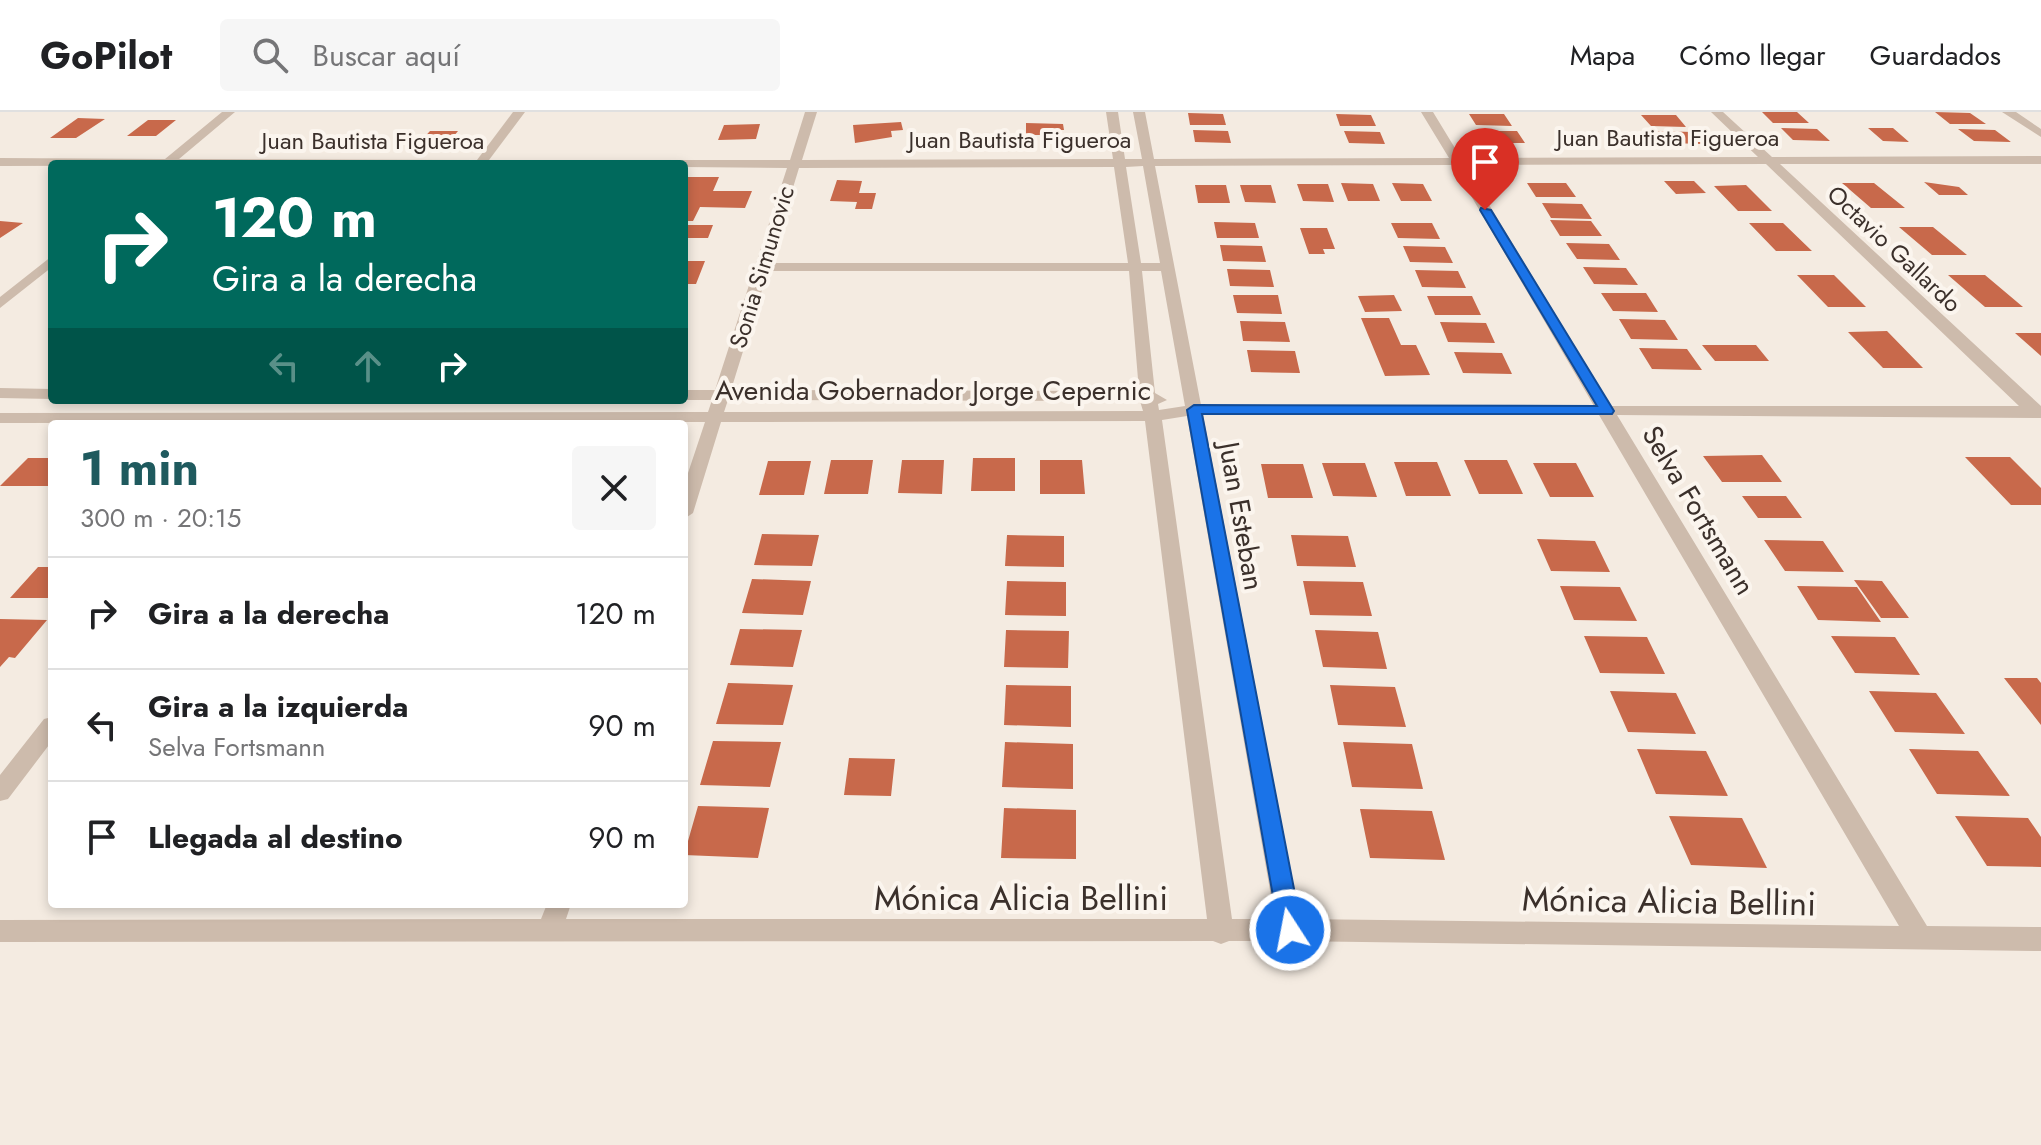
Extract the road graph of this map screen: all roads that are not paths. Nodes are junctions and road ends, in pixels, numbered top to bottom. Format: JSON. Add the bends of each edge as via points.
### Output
{"nodes":[{"id":1,"x":229,"y":112,"type":"edge"},
{"id":2,"x":519,"y":112,"type":"edge"},
{"id":3,"x":811,"y":112,"type":"edge"},
{"id":4,"x":1112,"y":112,"type":"edge"},
{"id":5,"x":1139,"y":112,"type":"edge"},
{"id":6,"x":1427,"y":112,"type":"edge"},
{"id":7,"x":1717,"y":112,"type":"edge"},
{"id":8,"x":2008,"y":112,"type":"edge"},
{"id":9,"x":2041,"y":134,"type":"edge"},
{"id":10,"x":172,"y":160,"type":"edge"},
{"id":11,"x":483,"y":160,"type":"edge"},
{"id":12,"x":1455,"y":160,"type":"junction"},
{"id":13,"x":1768,"y":160,"type":"junction"},
{"id":14,"x":2041,"y":160,"type":"edge"},
{"id":15,"x":0,"y":162,"type":"edge"},
{"id":16,"x":48,"y":162,"type":"edge"},
{"id":17,"x":1120,"y":162,"type":"junction"},
{"id":18,"x":1148,"y":162,"type":"junction"},
{"id":19,"x":688,"y":164,"type":"edge"},
{"id":20,"x":794,"y":164,"type":"junction"},
{"id":21,"x":48,"y":263,"type":"edge"},
{"id":22,"x":1135,"y":266,"type":"junction"},
{"id":23,"x":762,"y":267,"type":"junction"},
{"id":24,"x":1167,"y":267,"type":"junction"},
{"id":25,"x":0,"y":304,"type":"edge"},
{"id":26,"x":0,"y":393,"type":"edge"},
{"id":27,"x":48,"y":394,"type":"edge"},
{"id":28,"x":688,"y":395,"type":"edge"},
{"id":29,"x":721,"y":395,"type":"junction"},
{"id":30,"x":1150,"y":406,"type":"junction"},
{"id":31,"x":1194,"y":410,"type":"junction"},
{"id":32,"x":1607,"y":411,"type":"junction"},
{"id":33,"x":2038,"y":414,"type":"edge"},
{"id":34,"x":715,"y":417,"type":"junction"},
{"id":35,"x":0,"y":418,"type":"edge"},
{"id":36,"x":145,"y":420,"type":"edge"},
{"id":37,"x":460,"y":420,"type":"edge"},
{"id":38,"x":688,"y":501,"type":"edge"},
{"id":39,"x":48,"y":730,"type":"edge"},
{"id":40,"x":0,"y":792,"type":"edge"},
{"id":41,"x":558,"y":908,"type":"edge"},
{"id":42,"x":1290,"y":930,"type":"junction"},
{"id":43,"x":0,"y":931,"type":"edge"},
{"id":44,"x":550,"y":931,"type":"junction"},
{"id":45,"x":1221,"y":933,"type":"junction"},
{"id":46,"x":1920,"y":938,"type":"junction"},
{"id":47,"x":2041,"y":939,"type":"edge"}],
"edges":[{"from":1,"to":10,"type":"street"},
{"from":2,"to":11,"type":"street"},
{"from":3,"to":20,"type":"street","name":"Sonia Simunovic"},
{"from":4,"to":17,"type":"street"},
{"from":5,"to":18,"type":"street","name":"Juan Esteban"},
{"from":6,"to":12,"type":"street","name":"Selva Fortsmann"},
{"from":7,"to":13,"type":"street","name":"Octavio Gallardo"},
{"from":8,"to":9,"type":"street"},
{"from":12,"to":13,"type":"street","name":"Juan Bautista Figueroa"},
{"from":12,"to":18,"type":"street","name":"Juan Bautista Figueroa"},
{"from":12,"to":32,"type":"street","name":"Selva Fortsmann"},
{"from":13,"to":14,"type":"street","name":"Juan Bautista Figueroa"},
{"from":13,"to":33,"type":"street","name":"Octavio Gallardo"},
{"from":15,"to":16,"type":"street","name":"Juan Bautista Figueroa"},
{"from":17,"to":18,"type":"street","name":"Juan Bautista Figueroa"},
{"from":17,"to":20,"type":"street","name":"Juan Bautista Figueroa"},
{"from":17,"to":22,"type":"street"},
{"from":18,"to":24,"type":"street","name":"Juan Esteban"},
{"from":19,"to":20,"type":"street","name":"Juan Bautista Figueroa"},
{"from":20,"to":23,"type":"street","name":"Sonia Simunovic"},
{"from":21,"to":25,"type":"street"},
{"from":22,"to":23,"type":"street"},
{"from":22,"to":24,"type":"street"},
{"from":22,"to":30,"type":"street"},
{"from":23,"to":29,"type":"street","name":"Sonia Simunovic"},
{"from":24,"to":31,"type":"street","name":"Juan Esteban"},
{"from":26,"to":27,"type":"street"},
{"from":28,"to":29,"type":"street","name":"Avenida Gobernador Jorge Cepernic"},
{"from":29,"to":30,"type":"street","name":"Avenida Gobernador Jorge Cepernic"},
{"from":29,"to":34,"type":"street","name":"Sonia Simunovic"},
{"from":30,"to":31,"type":"street","name":"Avenida Gobernador Jorge Cepernic"},
{"from":30,"to":34,"type":"street","name":"Avenida Gobernador Jorge Cepernic"},
{"from":30,"to":45,"type":"street"},
{"from":31,"to":32,"type":"street","name":"Avenida Gobernador Jorge Cepernic"},
{"from":31,"to":42,"type":"street","name":"Juan Esteban"},
{"from":32,"to":33,"type":"street","name":"Avenida Gobernador Jorge Cepernic"},
{"from":32,"to":46,"type":"street","name":"Selva Fortsmann"},
{"from":34,"to":37,"type":"street","name":"Avenida Gobernador Jorge Cepernic"},
{"from":34,"to":38,"type":"street","name":"Sonia Simunovic"},
{"from":35,"to":36,"type":"street","name":"Avenida Gobernador Jorge Cepernic"},
{"from":39,"to":40,"type":"street"},
{"from":41,"to":44,"type":"street"},
{"from":42,"to":45,"type":"street","name":"Mónica Alicia Bellini"},
{"from":42,"to":46,"type":"street","name":"Mónica Alicia Bellini"},
{"from":43,"to":44,"type":"street","name":"Mónica Alicia Bellini"},
{"from":44,"to":45,"type":"street","name":"Mónica Alicia Bellini"},
{"from":46,"to":47,"type":"street","name":"Mónica Alicia Bellini"}]}
